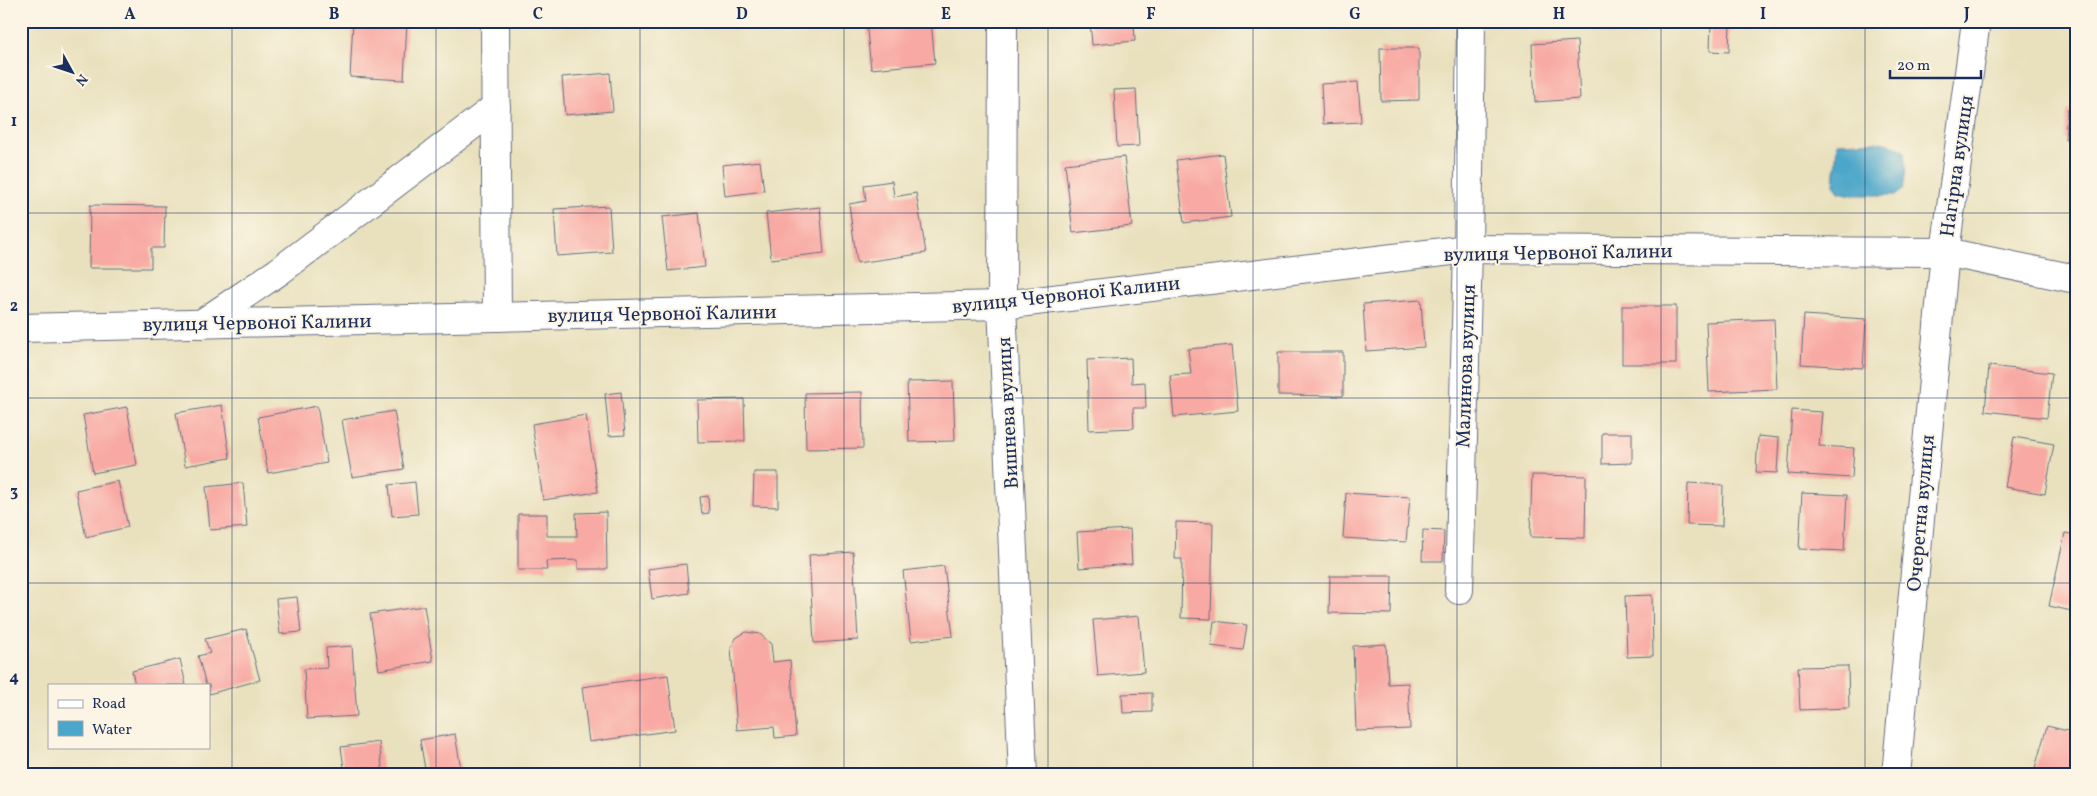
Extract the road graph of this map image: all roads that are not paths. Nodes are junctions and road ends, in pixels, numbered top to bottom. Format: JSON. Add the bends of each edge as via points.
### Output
{"nodes":[{"id":1,"x":495,"y":21,"type":"edge"},
{"id":2,"x":1003,"y":21,"type":"edge"},
{"id":3,"x":1471,"y":21,"type":"edge"},
{"id":4,"x":1976,"y":21,"type":"edge"},
{"id":5,"x":496,"y":107,"type":"junction"},
{"id":6,"x":1468,"y":249,"type":"junction"},
{"id":7,"x":1945,"y":252,"type":"junction"},
{"id":8,"x":2076,"y":279,"type":"edge"},
{"id":9,"x":1002,"y":304,"type":"junction"},
{"id":10,"x":497,"y":316,"type":"junction"},
{"id":11,"x":201,"y":324,"type":"junction"},
{"id":12,"x":21,"y":328,"type":"edge"},
{"id":13,"x":1459,"y":590,"type":"dead end"},
{"id":14,"x":1023,"y":775,"type":"edge"},
{"id":15,"x":1896,"y":775,"type":"edge"}],
"edges":[{"from":1,"to":5,"type":"street"},
{"from":2,"to":9,"type":"street","name":"Вишнева вулиця"},
{"from":3,"to":6,"type":"street","name":"Малинова вулиця"},
{"from":4,"to":7,"type":"street","name":"Нагірна вулиця"},
{"from":5,"to":10,"type":"street"},
{"from":5,"to":11,"type":"street","via":[[278,272]]},
{"from":6,"to":7,"type":"street","name":"вулиця Червоної Калини"},
{"from":6,"to":9,"type":"street","name":"вулиця Червоної Калини"},
{"from":6,"to":13,"type":"street","name":"Малинова вулиця"},
{"from":7,"to":8,"type":"street","name":"вулиця Червоної Калини"},
{"from":7,"to":15,"type":"street","name":"Очеретна вулиця"},
{"from":9,"to":10,"type":"street","name":"вулиця Червоної Калини"},
{"from":9,"to":14,"type":"street","name":"Вишнева вулиця"},
{"from":10,"to":11,"type":"street","name":"вулиця Червоної Калини"},
{"from":11,"to":12,"type":"street","name":"вулиця Червоної Калини"}]}
